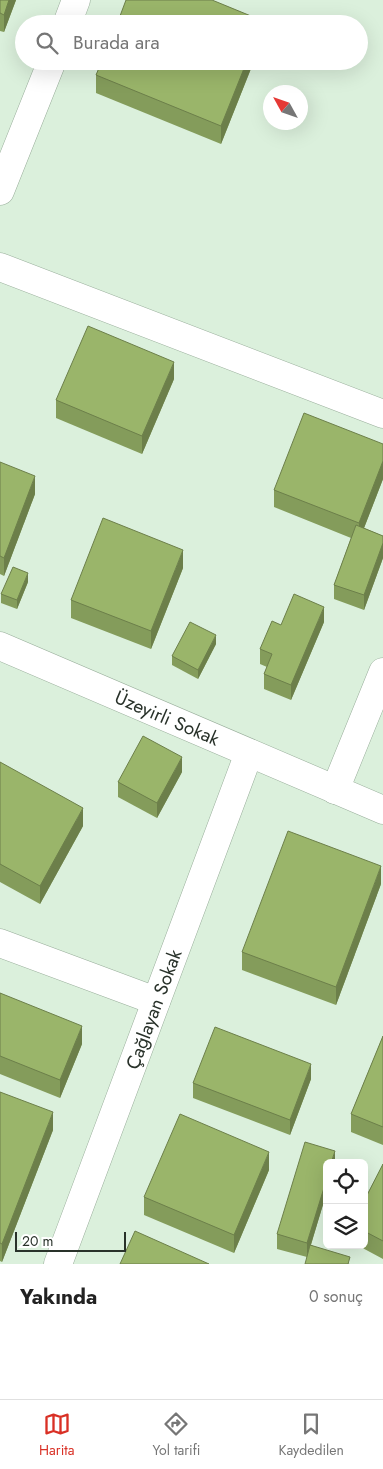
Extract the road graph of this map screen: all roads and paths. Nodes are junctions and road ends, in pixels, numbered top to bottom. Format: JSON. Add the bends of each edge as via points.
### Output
{"nodes":[{"id":1,"x":76,"y":0,"type":"edge"},
{"id":2,"x":70,"y":15,"type":"edge"},
{"id":3,"x":48,"y":70,"type":"edge"},
{"id":4,"x":0,"y":191,"type":"edge"},
{"id":5,"x":0,"y":267,"type":"edge"},
{"id":6,"x":383,"y":414,"type":"edge"},
{"id":7,"x":0,"y":646,"type":"edge"},
{"id":8,"x":383,"y":672,"type":"edge"},
{"id":9,"x":249,"y":753,"type":"junction"},
{"id":10,"x":335,"y":790,"type":"junction"},
{"id":11,"x":383,"y":810,"type":"edge"},
{"id":12,"x":0,"y":943,"type":"edge"},
{"id":13,"x":156,"y":1001,"type":"junction"},
{"id":14,"x":58,"y":1264,"type":"edge"}],
"edges":[{"from":1,"to":2,"type":"street"},
{"from":3,"to":4,"type":"street"},
{"from":5,"to":6,"type":"street"},
{"from":7,"to":9,"type":"street","name":"Üzeyirli Sokak"},
{"from":8,"to":10,"type":"street"},
{"from":9,"to":10,"type":"street","name":"Üzeyirli Sokak"},
{"from":9,"to":13,"type":"street","name":"Çağlayan Sokak"},
{"from":10,"to":11,"type":"street","name":"Üzeyirli Sokak"},
{"from":12,"to":13,"type":"street"},
{"from":13,"to":14,"type":"street","name":"Çağlayan Sokak"}]}
